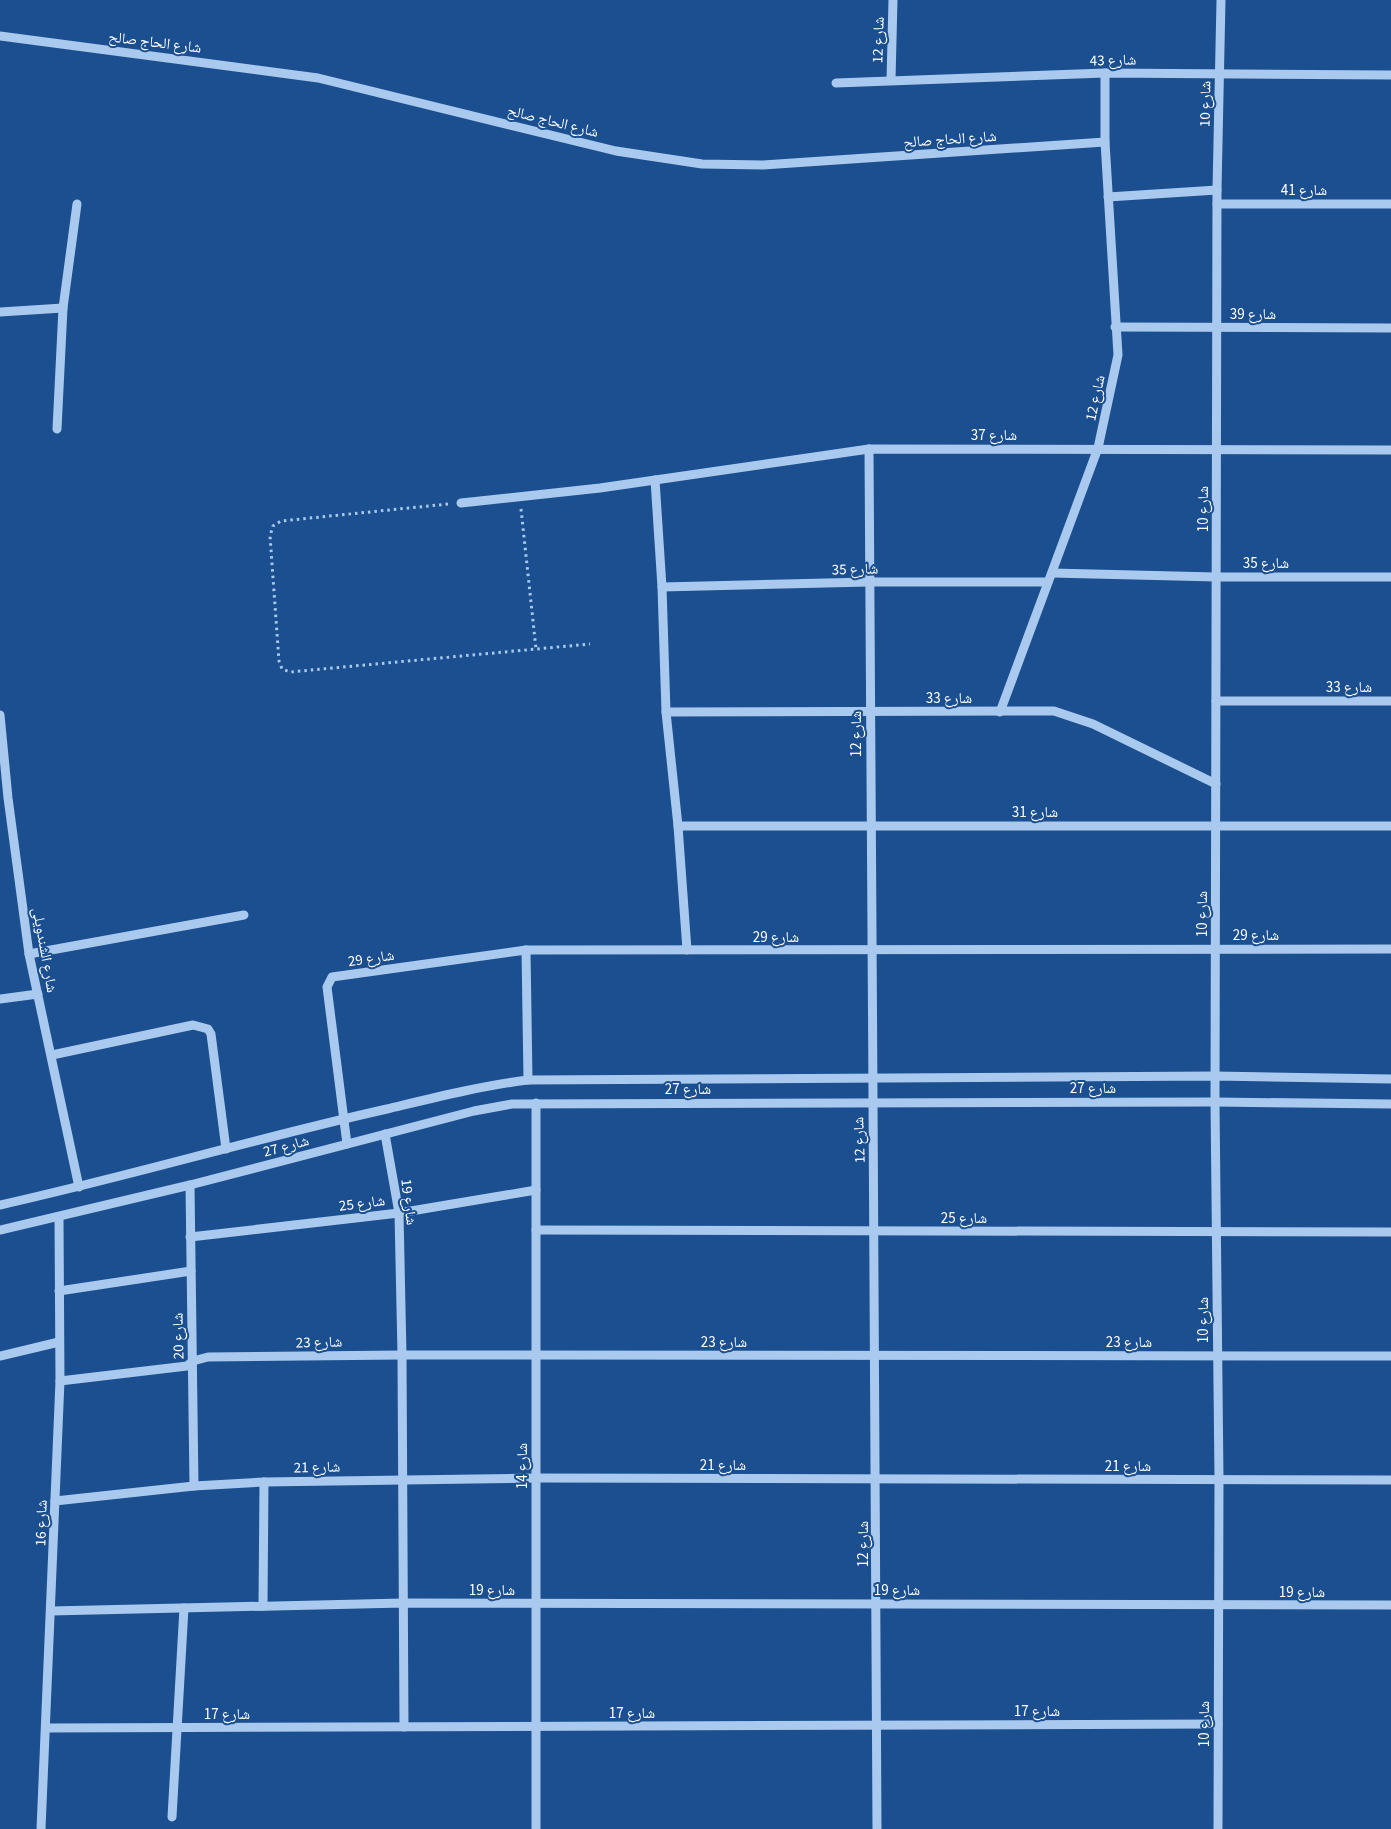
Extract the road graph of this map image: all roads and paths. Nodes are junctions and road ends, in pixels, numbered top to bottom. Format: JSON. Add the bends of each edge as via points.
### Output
{"nodes":[{"id":1,"x":893,"y":0,"type":"edge"},
{"id":2,"x":1221,"y":0,"type":"edge"},
{"id":3,"x":0,"y":36,"type":"edge"},
{"id":4,"x":1105,"y":73,"type":"junction"},
{"id":5,"x":1219,"y":73,"type":"junction"},
{"id":6,"x":1391,"y":76,"type":"edge"},
{"id":7,"x":891,"y":80,"type":"junction"},
{"id":8,"x":836,"y":83,"type":"dead end"},
{"id":9,"x":1105,"y":142,"type":"junction"},
{"id":10,"x":1217,"y":190,"type":"junction"},
{"id":11,"x":1108,"y":196,"type":"junction"},
{"id":12,"x":76,"y":204,"type":"dead end"},
{"id":13,"x":1218,"y":204,"type":"junction"},
{"id":14,"x":1391,"y":204,"type":"edge"},
{"id":15,"x":63,"y":308,"type":"junction"},
{"id":16,"x":0,"y":312,"type":"edge"},
{"id":17,"x":1115,"y":328,"type":"junction"},
{"id":18,"x":1217,"y":328,"type":"junction"},
{"id":19,"x":1391,"y":328,"type":"edge"},
{"id":20,"x":58,"y":429,"type":"dead end"},
{"id":21,"x":1098,"y":448,"type":"junction"},
{"id":22,"x":869,"y":449,"type":"junction"},
{"id":23,"x":1217,"y":450,"type":"junction"},
{"id":24,"x":1391,"y":450,"type":"edge"},
{"id":25,"x":655,"y":480,"type":"junction"},
{"id":26,"x":520,"y":496,"type":"junction"},
{"id":27,"x":461,"y":503,"type":"joint"},
{"id":28,"x":1052,"y":573,"type":"junction"},
{"id":29,"x":1391,"y":576,"type":"edge"},
{"id":30,"x":1216,"y":577,"type":"junction"},
{"id":31,"x":869,"y":582,"type":"junction"},
{"id":32,"x":1048,"y":582,"type":"junction"},
{"id":33,"x":662,"y":587,"type":"junction"},
{"id":34,"x":590,"y":644,"type":"dead end"},
{"id":35,"x":536,"y":649,"type":"junction"},
{"id":36,"x":1216,"y":701,"type":"junction"},
{"id":37,"x":1391,"y":701,"type":"edge"},
{"id":38,"x":666,"y":712,"type":"junction"},
{"id":39,"x":870,"y":712,"type":"junction"},
{"id":40,"x":1000,"y":712,"type":"junction"},
{"id":41,"x":0,"y":716,"type":"edge"},
{"id":42,"x":1216,"y":784,"type":"junction"},
{"id":43,"x":4,"y":798,"type":"edge"},
{"id":44,"x":678,"y":826,"type":"junction"},
{"id":45,"x":870,"y":826,"type":"junction"},
{"id":46,"x":1216,"y":826,"type":"junction"},
{"id":47,"x":1391,"y":826,"type":"edge"},
{"id":48,"x":244,"y":915,"type":"dead end"},
{"id":49,"x":1216,"y":949,"type":"junction"},
{"id":50,"x":1391,"y":949,"type":"edge"},
{"id":51,"x":526,"y":950,"type":"junction"},
{"id":52,"x":686,"y":950,"type":"junction"},
{"id":53,"x":871,"y":951,"type":"junction"},
{"id":54,"x":29,"y":954,"type":"junction"},
{"id":55,"x":38,"y":994,"type":"junction"},
{"id":56,"x":0,"y":999,"type":"edge"},
{"id":57,"x":52,"y":1055,"type":"junction"},
{"id":58,"x":1215,"y":1076,"type":"junction"},
{"id":59,"x":872,"y":1079,"type":"junction"},
{"id":60,"x":1391,"y":1079,"type":"edge"},
{"id":61,"x":528,"y":1080,"type":"junction"},
{"id":62,"x":872,"y":1102,"type":"junction"},
{"id":63,"x":1215,"y":1102,"type":"junction"},
{"id":64,"x":536,"y":1103,"type":"junction"},
{"id":65,"x":1391,"y":1104,"type":"edge"},
{"id":66,"x":344,"y":1119,"type":"junction"},
{"id":67,"x":385,"y":1134,"type":"junction"},
{"id":68,"x":347,"y":1144,"type":"junction"},
{"id":69,"x":226,"y":1149,"type":"junction"},
{"id":70,"x":190,"y":1185,"type":"junction"},
{"id":71,"x":79,"y":1187,"type":"junction"},
{"id":72,"x":536,"y":1190,"type":"junction"},
{"id":73,"x":0,"y":1205,"type":"edge"},
{"id":74,"x":399,"y":1213,"type":"junction"},
{"id":75,"x":60,"y":1218,"type":"junction"},
{"id":76,"x":0,"y":1230,"type":"edge"},
{"id":77,"x":536,"y":1230,"type":"junction"},
{"id":78,"x":876,"y":1232,"type":"junction"},
{"id":79,"x":1216,"y":1232,"type":"junction"},
{"id":80,"x":1391,"y":1232,"type":"edge"},
{"id":81,"x":190,"y":1237,"type":"junction"},
{"id":82,"x":191,"y":1271,"type":"junction"},
{"id":83,"x":59,"y":1291,"type":"junction"},
{"id":84,"x":60,"y":1342,"type":"junction"},
{"id":85,"x":402,"y":1355,"type":"junction"},
{"id":86,"x":536,"y":1355,"type":"junction"},
{"id":87,"x":0,"y":1356,"type":"edge"},
{"id":88,"x":876,"y":1356,"type":"junction"},
{"id":89,"x":1217,"y":1356,"type":"junction"},
{"id":90,"x":1391,"y":1356,"type":"edge"},
{"id":91,"x":192,"y":1361,"type":"junction"},
{"id":92,"x":60,"y":1381,"type":"junction"},
{"id":93,"x":536,"y":1478,"type":"junction"},
{"id":94,"x":876,"y":1479,"type":"junction"},
{"id":95,"x":1219,"y":1479,"type":"junction"},
{"id":96,"x":404,"y":1480,"type":"junction"},
{"id":97,"x":1391,"y":1480,"type":"edge"},
{"id":98,"x":264,"y":1482,"type":"junction"},
{"id":99,"x":194,"y":1486,"type":"junction"},
{"id":100,"x":55,"y":1502,"type":"junction"},
{"id":101,"x":403,"y":1603,"type":"junction"},
{"id":102,"x":536,"y":1603,"type":"junction"},
{"id":103,"x":877,"y":1604,"type":"junction"},
{"id":104,"x":1391,"y":1605,"type":"edge"},
{"id":105,"x":264,"y":1606,"type":"junction"},
{"id":106,"x":1218,"y":1606,"type":"junction"},
{"id":107,"x":184,"y":1608,"type":"junction"},
{"id":108,"x":51,"y":1611,"type":"junction"},
{"id":109,"x":1218,"y":1724,"type":"junction"},
{"id":110,"x":877,"y":1725,"type":"junction"},
{"id":111,"x":404,"y":1727,"type":"junction"},
{"id":112,"x":536,"y":1727,"type":"junction"},
{"id":113,"x":46,"y":1728,"type":"junction"},
{"id":114,"x":177,"y":1728,"type":"junction"},
{"id":115,"x":172,"y":1817,"type":"dead end"},
{"id":116,"x":41,"y":1829,"type":"edge"},
{"id":117,"x":536,"y":1829,"type":"edge"},
{"id":118,"x":877,"y":1829,"type":"edge"},
{"id":119,"x":1218,"y":1829,"type":"edge"}],
"edges":[{"from":1,"to":7,"type":"street","name":"شارع 12"},
{"from":2,"to":5,"type":"street","name":"شارع 10"},
{"from":3,"to":9,"type":"street","name":"شارع الحاج صالح","via":[[318,78],[616,151],[702,164],[763,165]]},
{"from":4,"to":5,"type":"street","name":"شارع 43"},
{"from":4,"to":7,"type":"street","name":"شارع 43"},
{"from":4,"to":9,"type":"street","name":"شارع 12"},
{"from":5,"to":6,"type":"street","name":"شارع 43"},
{"from":5,"to":10,"type":"street","name":"شارع 10"},
{"from":7,"to":8,"type":"street","name":"شارع 43"},
{"from":9,"to":11,"type":"street","name":"شارع 12"},
{"from":10,"to":11,"type":"street"},
{"from":10,"to":13,"type":"street","name":"شارع 10"},
{"from":11,"to":17,"type":"street","name":"شارع 12"},
{"from":12,"to":15,"type":"street"},
{"from":13,"to":14,"type":"street","name":"شارع 41"},
{"from":13,"to":18,"type":"street","name":"شارع 10"},
{"from":15,"to":16,"type":"street"},
{"from":15,"to":20,"type":"street"},
{"from":17,"to":18,"type":"street","name":"شارع 39"},
{"from":17,"to":21,"type":"street","name":"شارع 12","via":[[1118,355]]},
{"from":18,"to":19,"type":"street","name":"شارع 39"},
{"from":18,"to":23,"type":"street","name":"شارع 10"},
{"from":21,"to":22,"type":"street","name":"شارع 37"},
{"from":21,"to":23,"type":"street","name":"شارع 37"},
{"from":21,"to":28,"type":"street","name":"شارع 12"},
{"from":22,"to":25,"type":"street","name":"شارع 37"},
{"from":22,"to":31,"type":"street","name":"شارع 12"},
{"from":23,"to":24,"type":"street","name":"شارع 37"},
{"from":23,"to":30,"type":"street","name":"شارع 10"},
{"from":25,"to":26,"type":"street","name":"شارع 37"},
{"from":25,"to":33,"type":"street"},
{"from":26,"to":27,"type":"street","name":"شارع 37"},
{"from":26,"to":35,"type":"path"},
{"from":27,"to":35,"type":"path","via":[[281,521],[273,526],[270,536],[280,665],[290,672]]},
{"from":28,"to":30,"type":"street","name":"شارع 35"},
{"from":28,"to":32,"type":"street","name":"شارع 12"},
{"from":29,"to":30,"type":"street","name":"شارع 35"},
{"from":30,"to":36,"type":"street","name":"شارع 10"},
{"from":31,"to":32,"type":"street","name":"شارع 35"},
{"from":31,"to":33,"type":"street","name":"شارع 35"},
{"from":31,"to":39,"type":"street","name":"شارع 12"},
{"from":32,"to":40,"type":"street","name":"شارع 12"},
{"from":33,"to":38,"type":"street"},
{"from":34,"to":35,"type":"path"},
{"from":36,"to":37,"type":"street","name":"شارع 33"},
{"from":36,"to":42,"type":"street","name":"شارع 10"},
{"from":38,"to":39,"type":"street","name":"شارع 33"},
{"from":38,"to":44,"type":"street"},
{"from":39,"to":40,"type":"street","name":"شارع 33"},
{"from":39,"to":45,"type":"street","name":"شارع 12"},
{"from":40,"to":42,"type":"street","name":"شارع 33","via":[[1054,711],[1080,718]]},
{"from":41,"to":43,"type":"street","name":"شارع الشندويلى"},
{"from":42,"to":46,"type":"street","name":"شارع 10"},
{"from":43,"to":54,"type":"street","name":"شارع الشندويلى"},
{"from":44,"to":45,"type":"street","name":"شارع 31"},
{"from":44,"to":52,"type":"street"},
{"from":45,"to":46,"type":"street","name":"شارع 31"},
{"from":45,"to":53,"type":"street","name":"شارع 12"},
{"from":46,"to":47,"type":"street","name":"شارع 31"},
{"from":46,"to":49,"type":"street","name":"شارع 10"},
{"from":48,"to":54,"type":"street"},
{"from":49,"to":50,"type":"street","name":"شارع 29"},
{"from":49,"to":53,"type":"street","name":"شارع 29"},
{"from":49,"to":58,"type":"street","name":"شارع 10"},
{"from":51,"to":52,"type":"street","name":"شارع 29"},
{"from":51,"to":61,"type":"street"},
{"from":51,"to":66,"type":"street","name":"شارع 29","via":[[332,978],[327,987]]},
{"from":52,"to":53,"type":"street","name":"شارع 29"},
{"from":53,"to":59,"type":"street","name":"شارع 12"},
{"from":54,"to":55,"type":"street","name":"شارع الشندويلى"},
{"from":55,"to":56,"type":"street"},
{"from":55,"to":57,"type":"street","name":"شارع الشندويلى"},
{"from":57,"to":69,"type":"street","via":[[193,1025],[208,1029]]},
{"from":57,"to":71,"type":"street","name":"شارع الشندويلى"},
{"from":58,"to":59,"type":"street","name":"شارع 27"},
{"from":58,"to":60,"type":"street","name":"شارع 27"},
{"from":58,"to":63,"type":"street","name":"شارع 10"},
{"from":59,"to":61,"type":"street","name":"شارع 27"},
{"from":59,"to":62,"type":"street","name":"شارع 12"},
{"from":61,"to":66,"type":"street","name":"شارع 27","via":[[468,1090]]},
{"from":62,"to":63,"type":"street","name":"شارع 27"},
{"from":62,"to":64,"type":"street","name":"شارع 27"},
{"from":62,"to":78,"type":"street","name":"شارع 12"},
{"from":63,"to":65,"type":"street","name":"شارع 27"},
{"from":63,"to":79,"type":"street","name":"شارع 10"},
{"from":64,"to":67,"type":"street","name":"شارع 27","via":[[474,1111]]},
{"from":64,"to":72,"type":"street","name":"شارع 14"},
{"from":66,"to":68,"type":"street","name":"شارع 29"},
{"from":66,"to":69,"type":"street","name":"شارع 27"},
{"from":67,"to":68,"type":"street","name":"شارع 27"},
{"from":67,"to":74,"type":"street","name":"شارع 19"},
{"from":68,"to":70,"type":"street","name":"شارع 27"},
{"from":69,"to":71,"type":"street","name":"شارع 27"},
{"from":70,"to":75,"type":"street","name":"شارع 27"},
{"from":70,"to":81,"type":"street","name":"شارع 20"},
{"from":71,"to":73,"type":"street","name":"شارع 27"},
{"from":72,"to":74,"type":"street","name":"شارع 25"},
{"from":72,"to":77,"type":"street","name":"شارع 14"},
{"from":74,"to":81,"type":"street","name":"شارع 25"},
{"from":74,"to":85,"type":"street","name":"شارع 19"},
{"from":75,"to":76,"type":"street","name":"شارع 27"},
{"from":75,"to":83,"type":"street","name":"شارع 16"},
{"from":77,"to":78,"type":"street","name":"شارع 25"},
{"from":77,"to":86,"type":"street","name":"شارع 14"},
{"from":78,"to":79,"type":"street","name":"شارع 25"},
{"from":78,"to":88,"type":"street","name":"شارع 12"},
{"from":79,"to":80,"type":"street","name":"شارع 25"},
{"from":79,"to":89,"type":"street","name":"شارع 10"},
{"from":81,"to":82,"type":"street","name":"شارع 20"},
{"from":82,"to":83,"type":"street"},
{"from":82,"to":91,"type":"street","name":"شارع 20"},
{"from":83,"to":84,"type":"street","name":"شارع 16"},
{"from":84,"to":87,"type":"street"},
{"from":84,"to":92,"type":"street","name":"شارع 16"},
{"from":85,"to":86,"type":"street","name":"شارع 23"},
{"from":85,"to":91,"type":"street","name":"شارع 23","via":[[208,1357]]},
{"from":85,"to":96,"type":"street","name":"شارع 19"},
{"from":86,"to":88,"type":"street","name":"شارع 23"},
{"from":86,"to":93,"type":"street","name":"شارع 14"},
{"from":88,"to":89,"type":"street","name":"شارع 23"},
{"from":88,"to":94,"type":"street","name":"شارع 12"},
{"from":89,"to":90,"type":"street","name":"شارع 23"},
{"from":89,"to":95,"type":"street","name":"شارع 10"},
{"from":91,"to":92,"type":"street","name":"شارع 23","via":[[187,1366]]},
{"from":91,"to":99,"type":"street","name":"شارع 20"},
{"from":92,"to":100,"type":"street","name":"شارع 16"},
{"from":93,"to":94,"type":"street","name":"شارع 21"},
{"from":93,"to":96,"type":"street","name":"شارع 21"},
{"from":93,"to":102,"type":"street","name":"شارع 14"},
{"from":94,"to":95,"type":"street","name":"شارع 21"},
{"from":94,"to":103,"type":"street","name":"شارع 12"},
{"from":95,"to":97,"type":"street","name":"شارع 21"},
{"from":95,"to":106,"type":"street","name":"شارع 10"},
{"from":96,"to":98,"type":"street","name":"شارع 21"},
{"from":96,"to":101,"type":"street","name":"شارع 19"},
{"from":98,"to":99,"type":"street","name":"شارع 21"},
{"from":98,"to":105,"type":"street"},
{"from":99,"to":100,"type":"street","name":"شارع 21"},
{"from":100,"to":108,"type":"street","name":"شارع 16"},
{"from":101,"to":102,"type":"street","name":"شارع 19"},
{"from":101,"to":105,"type":"street","name":"شارع 19"},
{"from":101,"to":111,"type":"street","name":"شارع 19"},
{"from":102,"to":103,"type":"street","name":"شارع 19"},
{"from":102,"to":112,"type":"street","name":"شارع 14"},
{"from":103,"to":106,"type":"street","name":"شارع 19"},
{"from":103,"to":110,"type":"street","name":"شارع 12"},
{"from":104,"to":106,"type":"street","name":"شارع 19"},
{"from":105,"to":107,"type":"street","name":"شارع 19"},
{"from":106,"to":109,"type":"street","name":"شارع 10"},
{"from":107,"to":108,"type":"street","name":"شارع 19"},
{"from":107,"to":114,"type":"street"},
{"from":108,"to":113,"type":"street","name":"شارع 16"},
{"from":109,"to":110,"type":"street","name":"شارع 17"},
{"from":109,"to":119,"type":"street","name":"شارع 10"},
{"from":110,"to":112,"type":"street","name":"شارع 17"},
{"from":110,"to":118,"type":"street","name":"شارع 12"},
{"from":111,"to":112,"type":"street","name":"شارع 17"},
{"from":111,"to":114,"type":"street","name":"شارع 17"},
{"from":112,"to":117,"type":"street","name":"شارع 14"},
{"from":113,"to":114,"type":"street","name":"شارع 17"},
{"from":113,"to":116,"type":"street","name":"شارع 16"},
{"from":114,"to":115,"type":"street"}]}
